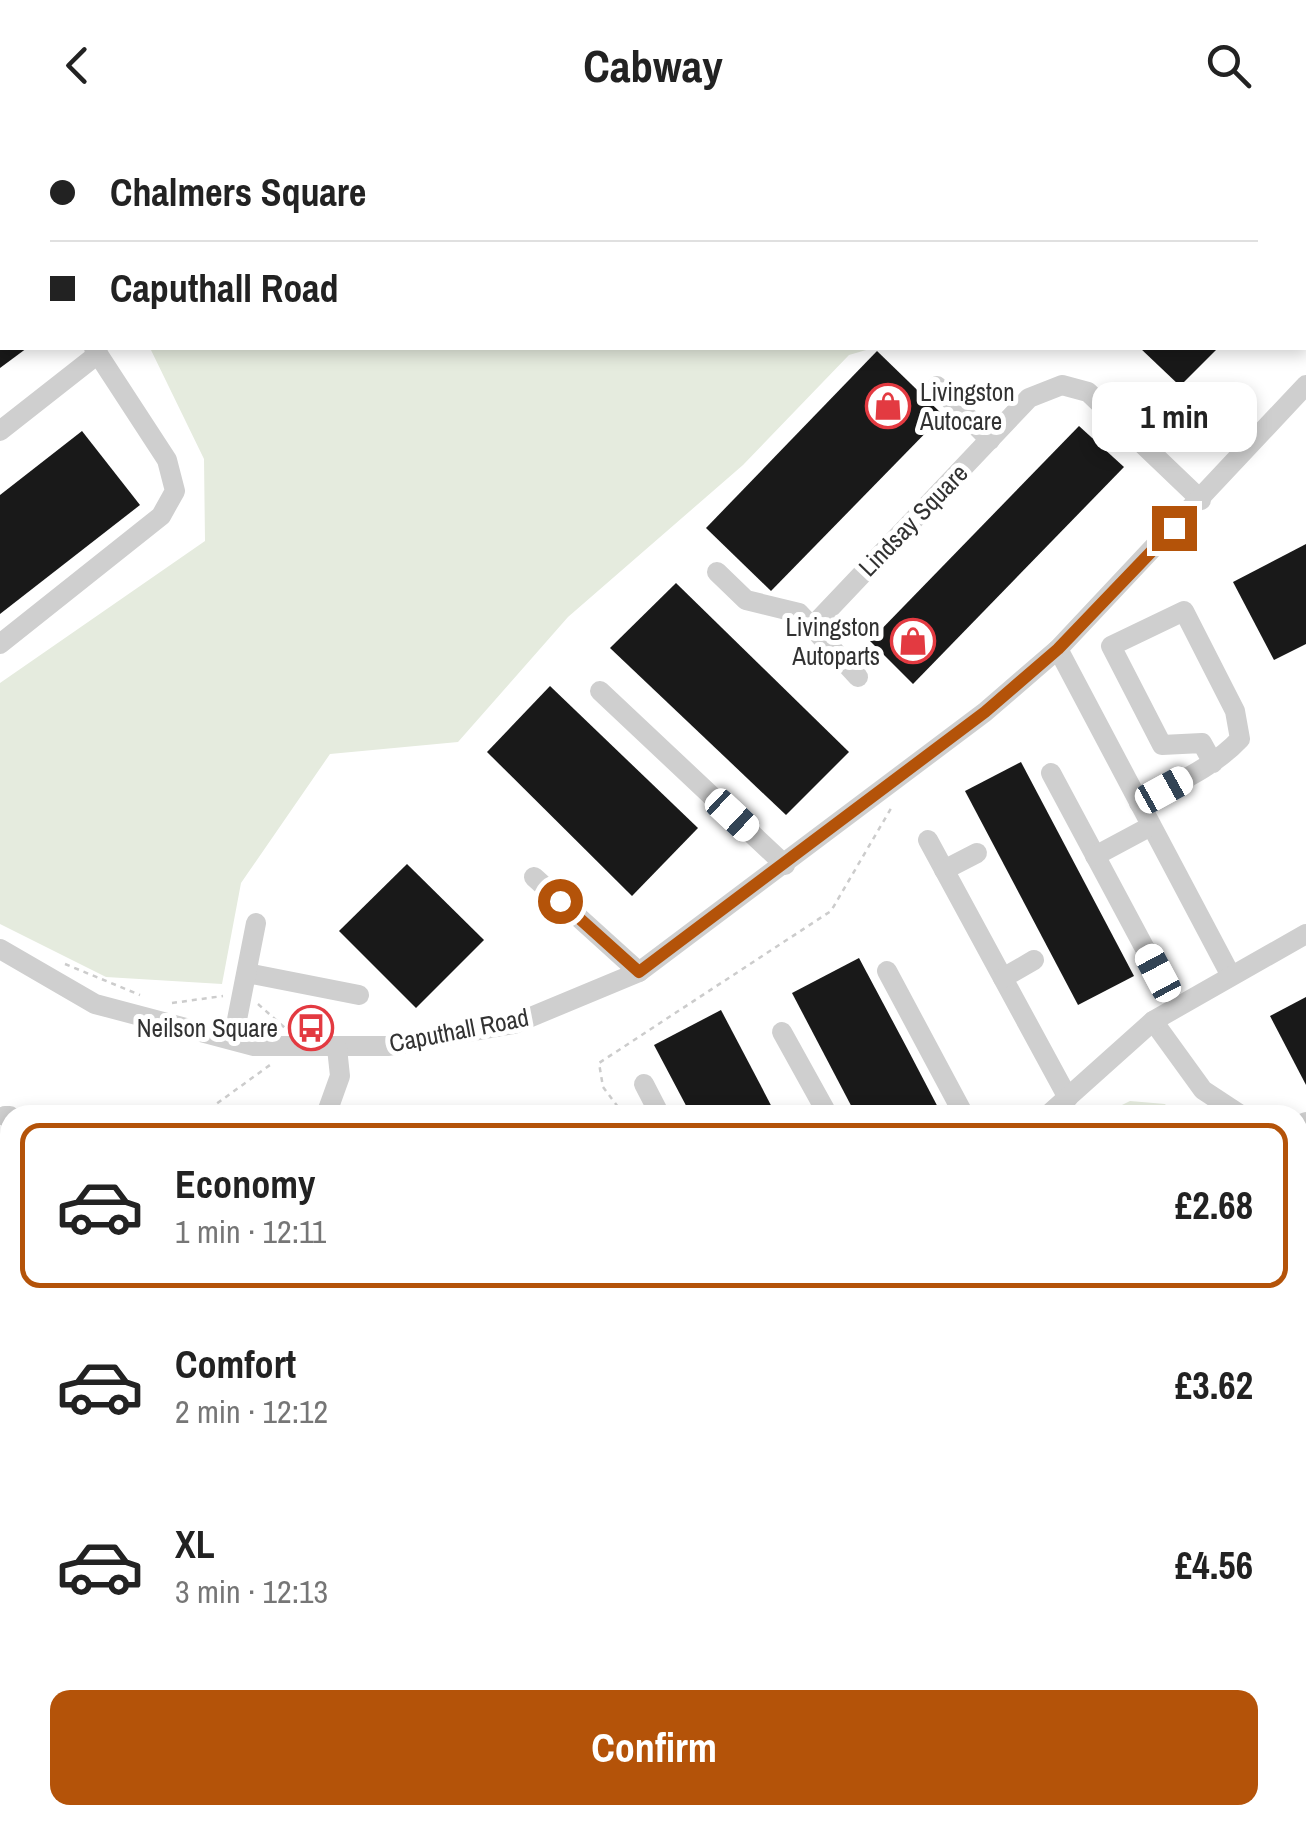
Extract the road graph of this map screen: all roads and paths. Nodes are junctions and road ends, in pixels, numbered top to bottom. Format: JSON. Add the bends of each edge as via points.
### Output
{"nodes":[{"id":1,"x":96,"y":351,"type":"edge"},
{"id":2,"x":1306,"y":385,"type":"edge"},
{"id":3,"x":937,"y":386,"type":"dead end"},
{"id":4,"x":0,"y":430,"type":"edge"},
{"id":5,"x":990,"y":440,"type":"junction"},
{"id":6,"x":1201,"y":500,"type":"junction"},
{"id":7,"x":718,"y":572,"type":"dead end"},
{"id":8,"x":812,"y":627,"type":"junction"},
{"id":9,"x":0,"y":644,"type":"edge"},
{"id":10,"x":1058,"y":649,"type":"junction"},
{"id":11,"x":858,"y":676,"type":"dead end"},
{"id":12,"x":600,"y":692,"type":"dead end"},
{"id":13,"x":1213,"y":763,"type":"junction"},
{"id":14,"x":908,"y":771,"type":"junction"},
{"id":15,"x":1051,"y":772,"type":"dead end"},
{"id":16,"x":1139,"y":803,"type":"junction"},
{"id":17,"x":1152,"y":826,"type":"junction"},
{"id":18,"x":928,"y":840,"type":"dead end"},
{"id":19,"x":977,"y":853,"type":"dead end"},
{"id":20,"x":1095,"y":856,"type":"junction"},
{"id":21,"x":785,"y":865,"type":"junction"},
{"id":22,"x":944,"y":870,"type":"junction"},
{"id":23,"x":534,"y":877,"type":"dead end"},
{"id":24,"x":256,"y":922,"type":"dead end"},
{"id":25,"x":1306,"y":934,"type":"edge"},
{"id":26,"x":0,"y":949,"type":"edge"},
{"id":27,"x":1034,"y":960,"type":"dead end"},
{"id":28,"x":66,"y":964,"type":"dead end"},
{"id":29,"x":887,"y":970,"type":"dead end"},
{"id":30,"x":639,"y":972,"type":"junction"},
{"id":31,"x":1158,"y":973,"type":"dead end"},
{"id":32,"x":1230,"y":974,"type":"junction"},
{"id":33,"x":1003,"y":978,"type":"junction"},
{"id":34,"x":245,"y":983,"type":"junction"},
{"id":35,"x":359,"y":995,"type":"dead end"},
{"id":36,"x":150,"y":998,"type":"dead end"},
{"id":37,"x":168,"y":1004,"type":"dead end"},
{"id":38,"x":1152,"y":1020,"type":"junction"},
{"id":39,"x":782,"y":1032,"type":"dead end"},
{"id":40,"x":234,"y":1040,"type":"junction"},
{"id":41,"x":295,"y":1047,"type":"junction"},
{"id":42,"x":338,"y":1048,"type":"junction"},
{"id":43,"x":644,"y":1084,"type":"dead end"},
{"id":44,"x":1068,"y":1098,"type":"junction"},
{"id":45,"x":215,"y":1105,"type":"edge"},
{"id":46,"x":330,"y":1105,"type":"edge"},
{"id":47,"x":616,"y":1105,"type":"edge"},
{"id":48,"x":655,"y":1105,"type":"edge"},
{"id":49,"x":822,"y":1105,"type":"edge"},
{"id":50,"x":959,"y":1105,"type":"edge"},
{"id":51,"x":1060,"y":1105,"type":"edge"},
{"id":52,"x":1225,"y":1105,"type":"edge"}],
"edges":[{"from":1,"to":4,"type":"street"},
{"from":1,"to":9,"type":"street","via":[[167,460],[175,492],[161,516]]},
{"from":2,"to":6,"type":"street","name":"Caputhall Road"},
{"from":3,"to":5,"type":"street"},
{"from":5,"to":6,"type":"street","name":"Lindsay Square","via":[[1029,398],[1062,384],[1088,392]]},
{"from":5,"to":8,"type":"street","name":"Lindsay Square"},
{"from":6,"to":10,"type":"street","name":"Caputhall Road"},
{"from":7,"to":8,"type":"street","via":[[746,600],[799,613]]},
{"from":8,"to":11,"type":"street"},
{"from":10,"to":14,"type":"street","name":"Caputhall Road"},
{"from":10,"to":16,"type":"street"},
{"from":12,"to":21,"type":"street"},
{"from":13,"to":13,"type":"street","via":[[1202,744],[1162,745],[1112,646],[1184,610],[1228,696],[1240,739]]},
{"from":13,"to":16,"type":"street"},
{"from":14,"to":21,"type":"street","name":"Caputhall Road"},
{"from":14,"to":47,"type":"path","via":[[831,912],[599,1062],[603,1087]]},
{"from":15,"to":20,"type":"street"},
{"from":16,"to":17,"type":"street"},
{"from":17,"to":20,"type":"street"},
{"from":17,"to":32,"type":"street"},
{"from":18,"to":22,"type":"street"},
{"from":19,"to":22,"type":"street"},
{"from":20,"to":31,"type":"street"},
{"from":21,"to":30,"type":"street","name":"Caputhall Road"},
{"from":22,"to":33,"type":"street"},
{"from":23,"to":30,"type":"street"},
{"from":24,"to":34,"type":"street"},
{"from":25,"to":32,"type":"street"},
{"from":26,"to":40,"type":"street","name":"Caputhall Road","via":[[96,1004]]},
{"from":27,"to":33,"type":"street"},
{"from":28,"to":36,"type":"path"},
{"from":29,"to":50,"type":"street"},
{"from":30,"to":42,"type":"street","name":"Caputhall Road","via":[[514,1024]]},
{"from":32,"to":38,"type":"street"},
{"from":33,"to":44,"type":"street"},
{"from":34,"to":35,"type":"street"},
{"from":34,"to":37,"type":"path"},
{"from":34,"to":40,"type":"street"},
{"from":34,"to":41,"type":"path","via":[[282,1021]]},
{"from":38,"to":44,"type":"street"},
{"from":38,"to":52,"type":"street","via":[[1203,1090]]},
{"from":39,"to":49,"type":"street"},
{"from":40,"to":41,"type":"street","name":"Caputhall Road"},
{"from":41,"to":42,"type":"street","name":"Caputhall Road"},
{"from":41,"to":45,"type":"path"},
{"from":42,"to":46,"type":"street","via":[[340,1076]]},
{"from":43,"to":48,"type":"street"},
{"from":44,"to":51,"type":"street"}]}
